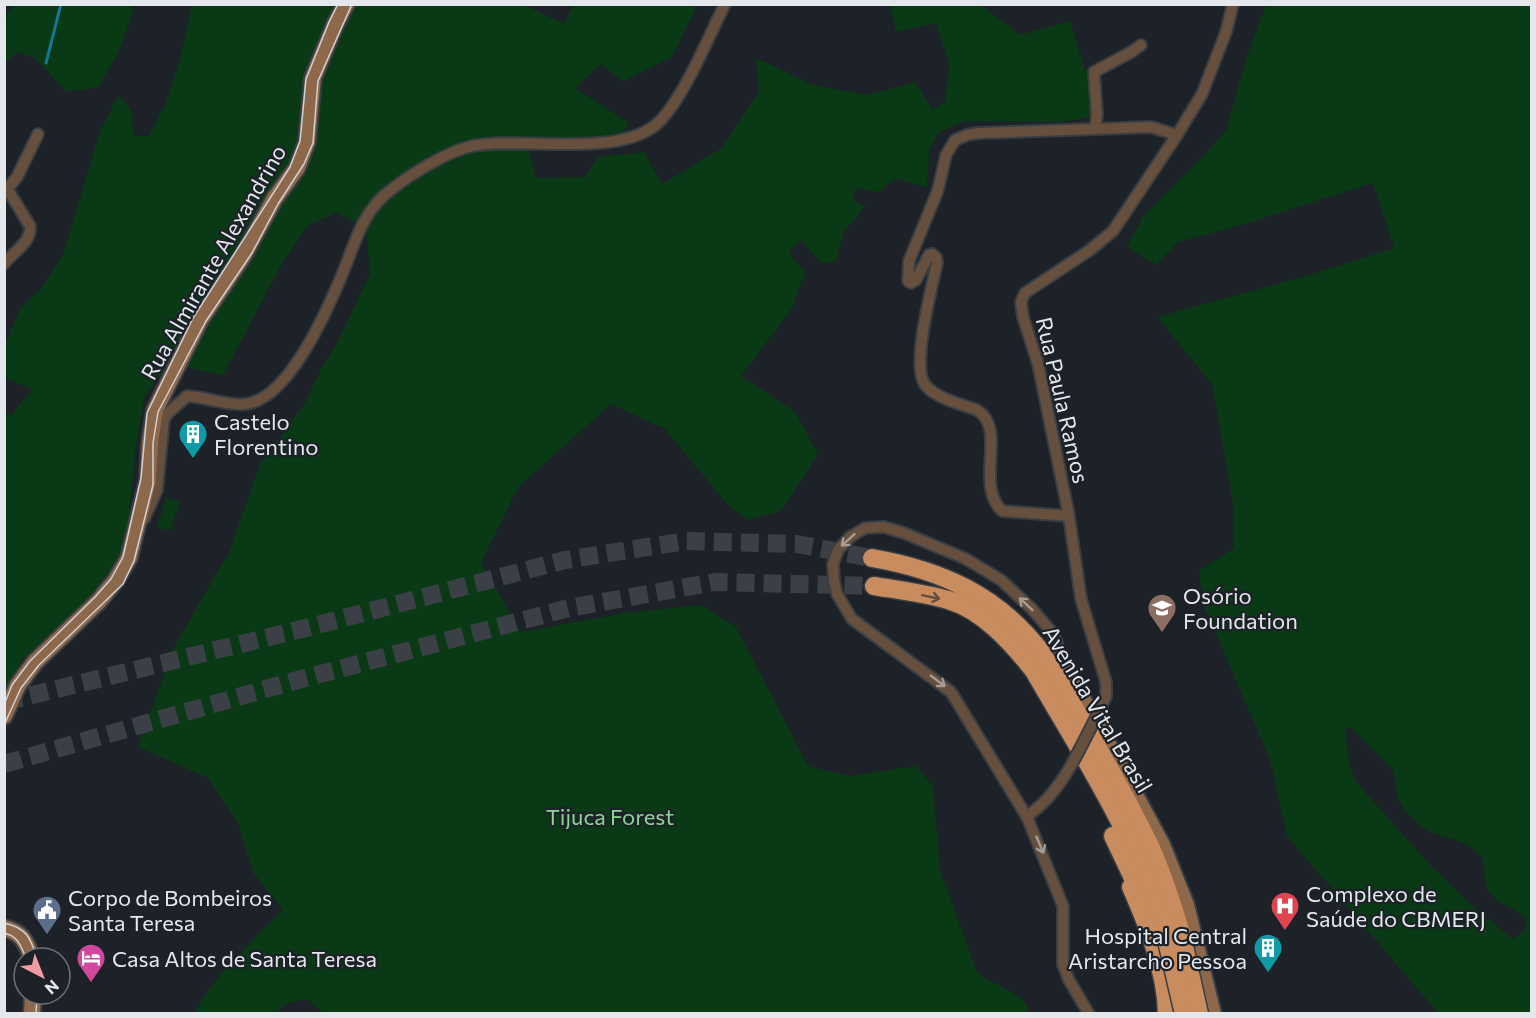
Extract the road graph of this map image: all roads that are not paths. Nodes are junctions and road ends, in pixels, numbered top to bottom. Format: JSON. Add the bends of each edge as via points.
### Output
{"nodes":[{"id":1,"x":346,"y":4,"type":"edge"},
{"id":2,"x":725,"y":4,"type":"edge"},
{"id":3,"x":1233,"y":4,"type":"edge"},
{"id":4,"x":1141,"y":45,"type":"dead end"},
{"id":5,"x":1095,"y":129,"type":"junction"},
{"id":6,"x":38,"y":134,"type":"dead end"},
{"id":7,"x":1177,"y":135,"type":"junction"},
{"id":8,"x":6,"y":192,"type":"edge"},
{"id":9,"x":4,"y":264,"type":"edge"},
{"id":10,"x":1069,"y":516,"type":"junction"},
{"id":11,"x":134,"y":537,"type":"junction"},
{"id":12,"x":872,"y":558,"type":"tunnel mouth"},
{"id":13,"x":942,"y":576,"type":"junction"},
{"id":14,"x":874,"y":586,"type":"tunnel mouth"},
{"id":15,"x":1011,"y":643,"type":"junction"},
{"id":16,"x":1065,"y":671,"type":"junction"},
{"id":17,"x":4,"y":716,"type":"edge"},
{"id":18,"x":1027,"y":817,"type":"junction"},
{"id":19,"x":1117,"y":843,"type":"junction"},
{"id":20,"x":4,"y":928,"type":"edge"},
{"id":21,"x":1175,"y":939,"type":"junction"},
{"id":22,"x":27,"y":946,"type":"edge"},
{"id":23,"x":1199,"y":962,"type":"junction"},
{"id":24,"x":1170,"y":969,"type":"junction"},
{"id":25,"x":1089,"y":1014,"type":"edge"},
{"id":26,"x":1167,"y":1014,"type":"edge"},
{"id":27,"x":1182,"y":1014,"type":"edge"},
{"id":28,"x":1199,"y":1014,"type":"edge"},
{"id":29,"x":1212,"y":1014,"type":"edge"}],
"edges":[{"from":1,"to":11,"type":"street","name":"Rua Almirante Alexandrino","via":[[313,78],[307,142],[297,168],[200,320],[154,412],[148,480]]},
{"from":2,"to":11,"type":"street","via":[[676,99],[661,120],[643,134],[580,143],[472,146],[389,190],[362,223],[311,338],[275,390],[247,404],[187,396],[169,411],[161,442],[157,490]]},
{"from":3,"to":7,"type":"street","name":"Rua Paula Ramos","via":[[1202,94]]},
{"from":4,"to":5,"type":"street","via":[[1094,72]]},
{"from":5,"to":7,"type":"street","via":[[1151,127]]},
{"from":5,"to":10,"type":"street","via":[[979,133],[955,140],[946,155],[938,190],[907,274],[908,281],[914,283],[927,257],[936,257],[920,352],[921,379],[936,393],[983,414],[990,428],[989,489],[995,505],[1002,511]]},
{"from":6,"to":8,"type":"street"},
{"from":7,"to":10,"type":"street","name":"Rua Paula Ramos","via":[[1113,231],[1025,293],[1021,302],[1038,364]]},
{"from":8,"to":9,"type":"street","via":[[31,232]]},
{"from":10,"to":18,"type":"street","name":"Rua Paula Ramos","bridge":true,"via":[[1081,599],[1107,689],[1099,712],[1057,789]]},
{"from":11,"to":17,"type":"street","name":"Rua Almirante Alexandrino","via":[[129,558],[116,580],[35,662],[18,685]]},
{"from":12,"to":13,"type":"highway","name":"Avenida Vital Brasil"},
{"from":13,"to":16,"type":"highway","via":[[985,590],[1013,606],[1040,633]]},
{"from":13,"to":21,"type":"highway","name":"Avenida Vital Brasil","via":[[1010,617],[1042,653],[1150,846],[1167,889]]},
{"from":14,"to":15,"type":"highway","name":"Avenida Vital Brasil","one_way":true,"via":[[950,601],[981,618]]},
{"from":15,"to":19,"type":"highway"},
{"from":15,"to":21,"type":"highway","name":"Avenida Vital Brasil","via":[[1034,671],[1121,823]]},
{"from":16,"to":18,"type":"street","one_way":true,"via":[[1056,640],[1032,609],[1001,580],[966,559],[884,527],[865,528],[838,550],[833,564],[835,588],[852,619],[951,692]]},
{"from":16,"to":23,"type":"street","via":[[1162,845],[1186,905]]},
{"from":18,"to":25,"type":"street","one_way":true,"via":[[1063,906],[1063,965]]},
{"from":19,"to":24,"type":"highway"},
{"from":19,"to":26,"type":"highway","via":[[1160,967]]},
{"from":20,"to":22,"type":"street","via":[[15,930]]},
{"from":21,"to":27,"type":"highway","bridge":true},
{"from":21,"to":28,"type":"highway","bridge":true},
{"from":23,"to":24,"type":"street","bridge":true},
{"from":23,"to":29,"type":"street"},
{"from":24,"to":27,"type":"street"}]}
